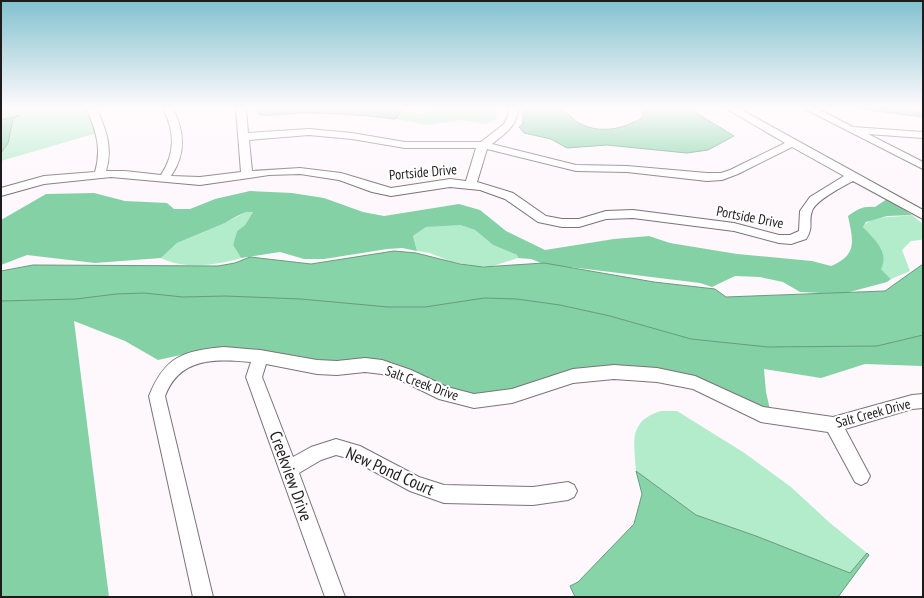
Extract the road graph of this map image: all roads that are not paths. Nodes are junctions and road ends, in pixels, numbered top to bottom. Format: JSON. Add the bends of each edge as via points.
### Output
{"nodes":[{"id":1,"x":102,"y":137,"type":"edge"},
{"id":2,"x":176,"y":137,"type":"edge"},
{"id":3,"x":252,"y":137,"type":"edge"},
{"id":4,"x":357,"y":137,"type":"edge"},
{"id":5,"x":494,"y":137,"type":"edge"},
{"id":6,"x":783,"y":137,"type":"edge"},
{"id":7,"x":865,"y":137,"type":"edge"},
{"id":8,"x":243,"y":138,"type":"joint"},
{"id":9,"x":792,"y":142,"type":"junction"},
{"id":10,"x":484,"y":145,"type":"junction"},
{"id":11,"x":923,"y":166,"type":"edge"},
{"id":12,"x":100,"y":174,"type":"junction"},
{"id":13,"x":247,"y":175,"type":"junction"},
{"id":14,"x":852,"y":176,"type":"junction"},
{"id":15,"x":164,"y":179,"type":"junction"},
{"id":16,"x":471,"y":184,"type":"junction"},
{"id":17,"x":1,"y":192,"type":"edge"},
{"id":18,"x":923,"y":215,"type":"edge"},
{"id":19,"x":260,"y":356,"type":"junction"},
{"id":20,"x":923,"y":401,"type":"edge"},
{"id":21,"x":833,"y":425,"type":"junction"},
{"id":22,"x":289,"y":469,"type":"junction"},
{"id":23,"x":861,"y":476,"type":"dead end"},
{"id":24,"x":568,"y":491,"type":"dead end"},
{"id":25,"x":203,"y":597,"type":"edge"},
{"id":26,"x":335,"y":597,"type":"edge"}],
"edges":[{"from":1,"to":12,"type":"street","via":[[105,160]]},
{"from":2,"to":15,"type":"street","via":[[177,155]]},
{"from":3,"to":8,"type":"street"},
{"from":4,"to":10,"type":"street","via":[[405,145]]},
{"from":5,"to":10,"type":"street"},
{"from":6,"to":9,"type":"street"},
{"from":7,"to":11,"type":"street"},
{"from":8,"to":13,"type":"street"},
{"from":9,"to":10,"type":"street","via":[[734,172],[707,177],[628,169],[576,168]]},
{"from":9,"to":14,"type":"street"},
{"from":10,"to":16,"type":"street"},
{"from":12,"to":15,"type":"street","name":"Portside Drive"},
{"from":12,"to":17,"type":"street","name":"Portside Drive","via":[[44,180]]},
{"from":13,"to":15,"type":"street","name":"Portside Drive","via":[[211,181]]},
{"from":13,"to":16,"type":"street","name":"Portside Drive","via":[[279,171],[319,172],[341,176],[391,192],[444,184]]},
{"from":14,"to":16,"type":"street","name":"Portside Drive","via":[[814,200],[806,211],[805,231],[802,236],[791,240],[734,227],[633,214],[606,215],[579,223],[562,224],[542,219],[517,200],[500,192]]},
{"from":14,"to":18,"type":"street"},
{"from":19,"to":21,"type":"street","name":"Salt Creek Drive","via":[[317,367],[365,365],[382,368],[405,375],[445,394],[474,401],[512,396],[573,376],[614,372],[657,375],[695,384],[761,414]]},
{"from":19,"to":22,"type":"street","name":"Creekview Drive","via":[[254,377]]},
{"from":19,"to":25,"type":"street","name":"Salt Creek Drive","via":[[224,353],[196,356],[177,366],[163,380],[157,396]]},
{"from":20,"to":21,"type":"street","name":"Salt Creek Drive"},
{"from":21,"to":23,"type":"street"},
{"from":22,"to":24,"type":"street","name":"New Pond Court","via":[[317,453],[336,446],[354,452],[416,485],[444,494],[533,496]]},
{"from":22,"to":26,"type":"street","name":"Creekview Drive"}]}
